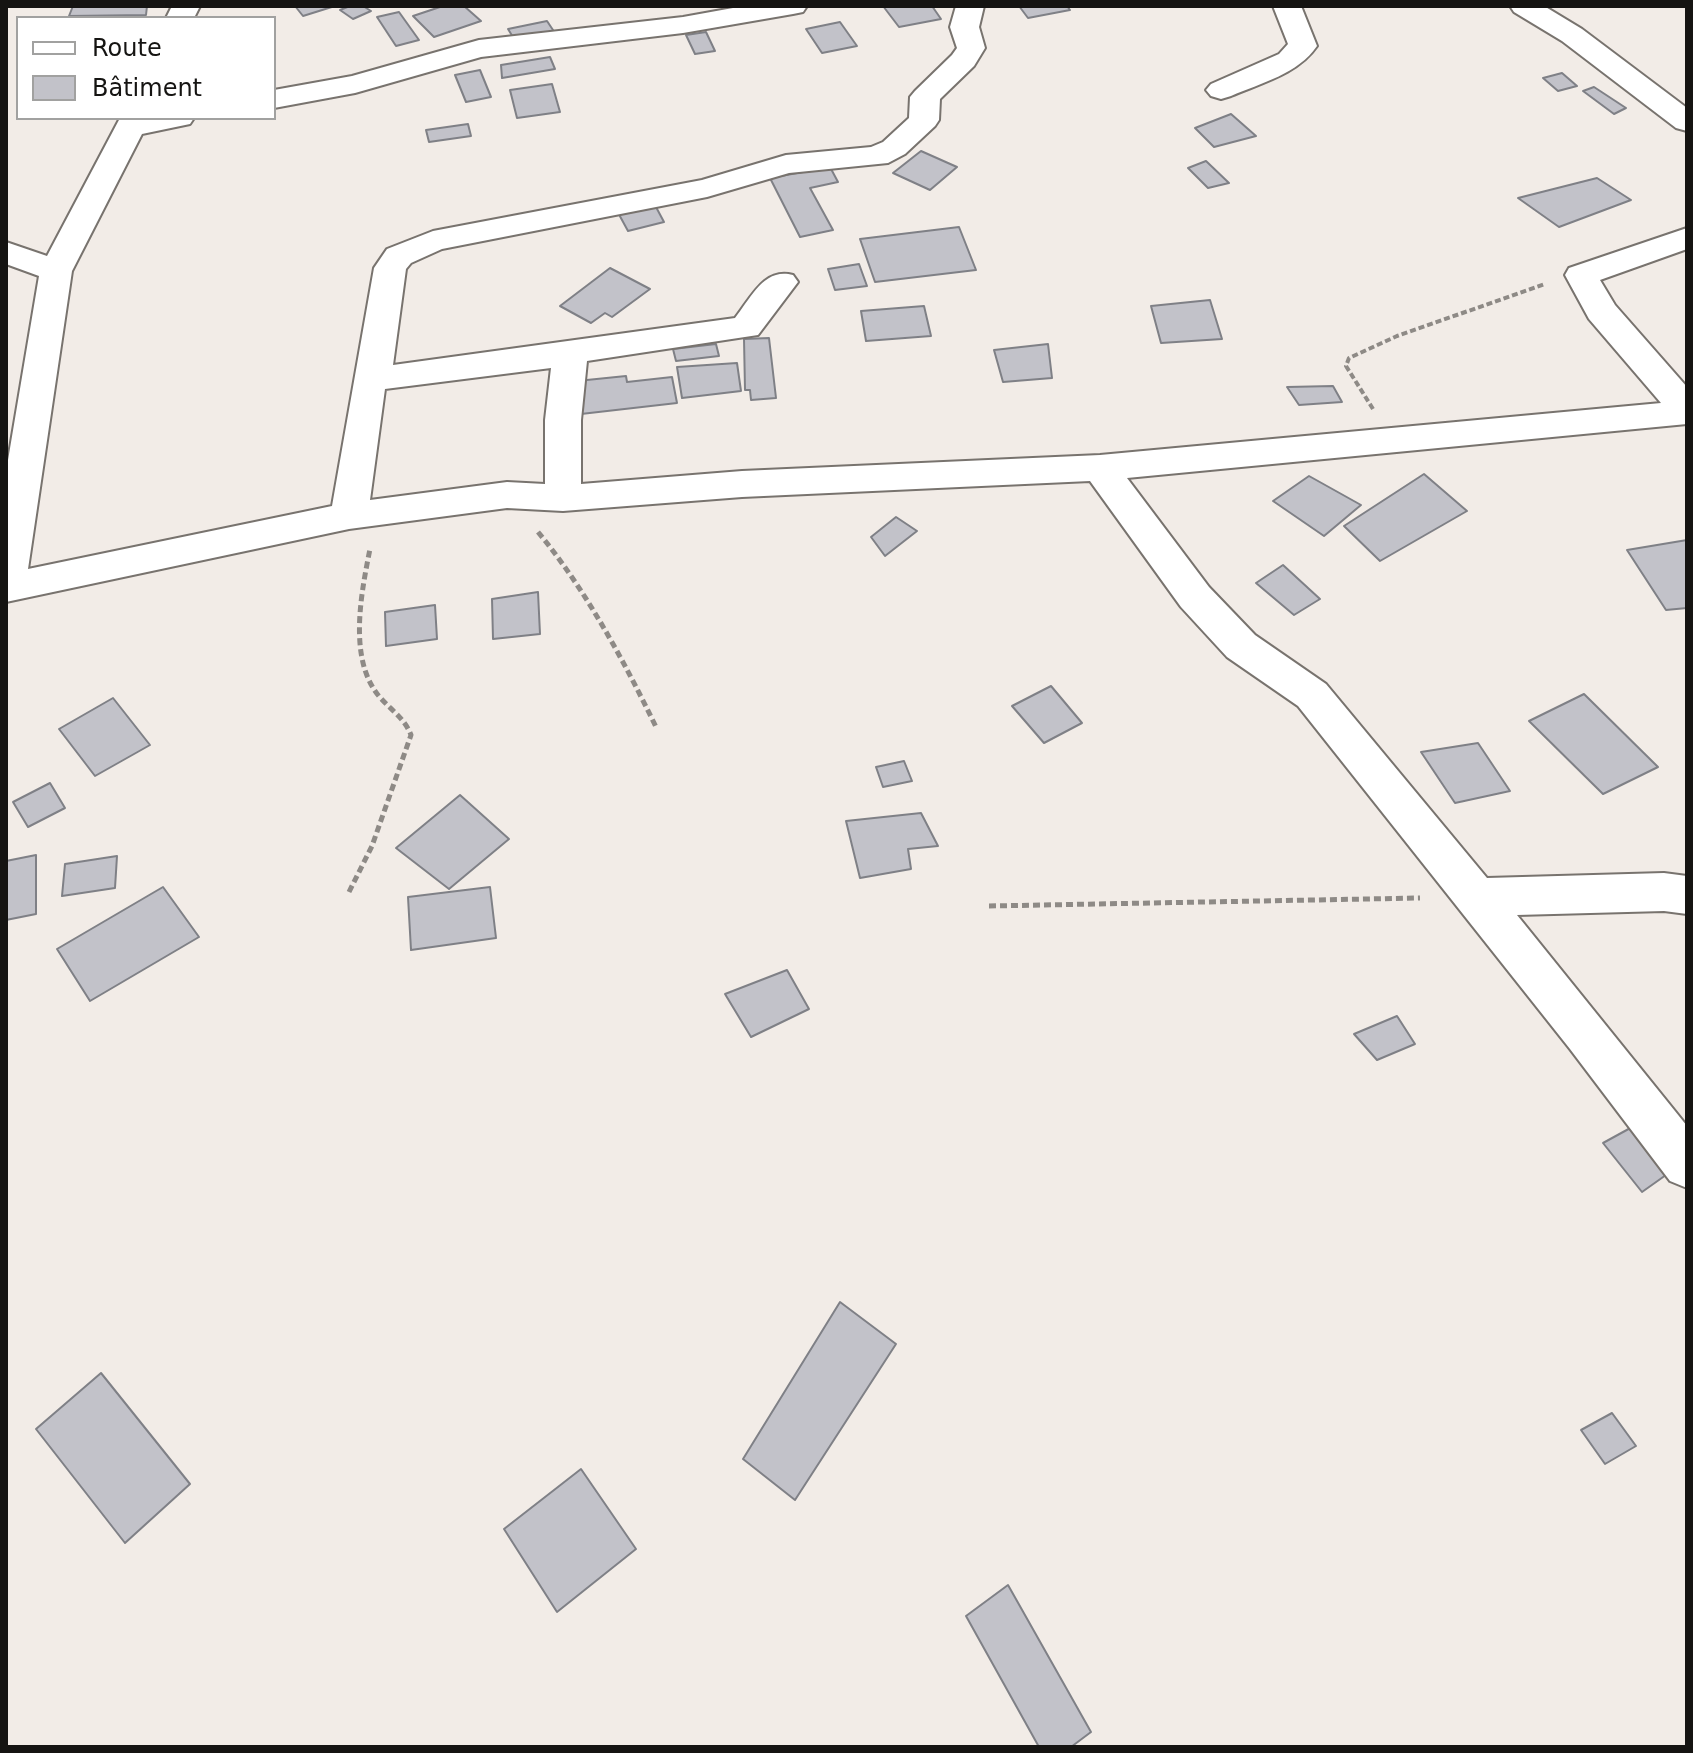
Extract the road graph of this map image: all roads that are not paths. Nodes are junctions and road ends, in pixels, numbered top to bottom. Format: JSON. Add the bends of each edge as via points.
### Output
{"nodes":[{"id":1,"x":793,"y":6,"type":"edge"},
{"id":2,"x":970,"y":6,"type":"edge"},
{"id":3,"x":1287,"y":6,"type":"edge"},
{"id":4,"x":1524,"y":6,"type":"edge"},
{"id":5,"x":684,"y":15,"type":"edge"},
{"id":6,"x":1221,"y":90,"type":"dead end"},
{"id":7,"x":276,"y":99,"type":"edge"},
{"id":8,"x":161,"y":120,"type":"edge"},
{"id":9,"x":1687,"y":122,"type":"edge"},
{"id":10,"x":133,"y":123,"type":"edge"},
{"id":11,"x":1687,"y":238,"type":"edge"},
{"id":12,"x":6,"y":252,"type":"edge"},
{"id":13,"x":56,"y":271,"type":"junction"},
{"id":14,"x":781,"y":282,"type":"dead end"},
{"id":15,"x":570,"y":354,"type":"junction"},
{"id":16,"x":374,"y":379,"type":"junction"},
{"id":17,"x":1687,"y":411,"type":"edge"},
{"id":18,"x":1100,"y":468,"type":"junction"},
{"id":19,"x":563,"y":498,"type":"junction"},
{"id":20,"x":349,"y":516,"type":"junction"},
{"id":21,"x":6,"y":588,"type":"edge"},
{"id":22,"x":1687,"y":895,"type":"edge"},
{"id":23,"x":1473,"y":897,"type":"junction"},
{"id":24,"x":1687,"y":1165,"type":"edge"}],
"edges":[{"from":1,"to":5,"type":"street"},
{"from":2,"to":16,"type":"street","via":[[963,32],[971,48],[964,60],[925,97],[924,120],[877,156],[786,164],[707,188],[433,241],[399,256],[390,268]]},
{"from":3,"to":6,"type":"street","via":[[1303,46],[1289,60]]},
{"from":4,"to":9,"type":"street","via":[[1572,35]]},
{"from":5,"to":7,"type":"street","via":[[479,49],[355,84]]},
{"from":8,"to":10,"type":"street"},
{"from":10,"to":13,"type":"street"},
{"from":11,"to":17,"type":"street","via":[[1581,275],[1601,311]]},
{"from":12,"to":13,"type":"street"},
{"from":13,"to":21,"type":"street"},
{"from":14,"to":15,"type":"street","via":[[746,327]]},
{"from":15,"to":16,"type":"street"},
{"from":15,"to":19,"type":"street"},
{"from":16,"to":20,"type":"street","via":[[368,389]]},
{"from":17,"to":18,"type":"street"},
{"from":18,"to":19,"type":"street"},
{"from":18,"to":23,"type":"street","via":[[1195,597],[1241,646],[1312,695]]},
{"from":19,"to":20,"type":"street","via":[[507,495]]},
{"from":20,"to":21,"type":"street"},
{"from":22,"to":23,"type":"street"},
{"from":23,"to":24,"type":"street"}]}
